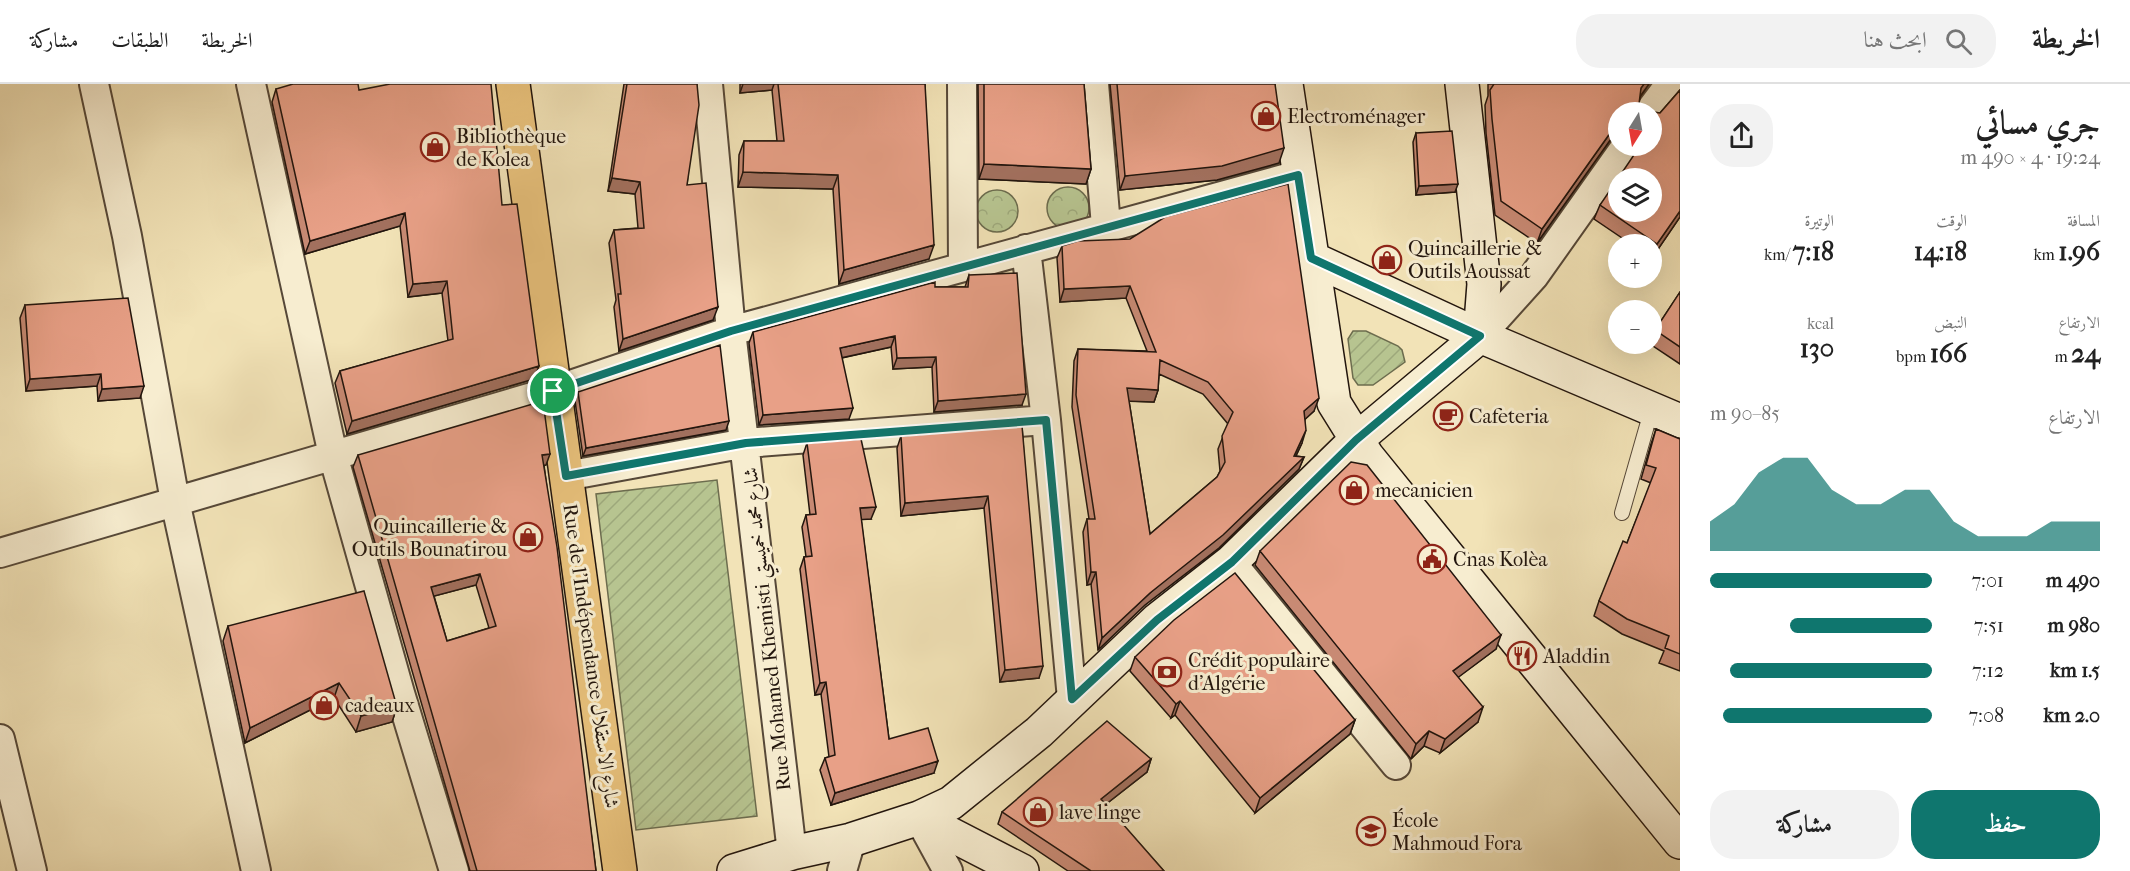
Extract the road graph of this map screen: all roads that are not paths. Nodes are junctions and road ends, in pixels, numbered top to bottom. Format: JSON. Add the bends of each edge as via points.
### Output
{"nodes":[{"id":1,"x":94,"y":84,"type":"edge"},
{"id":2,"x":251,"y":84,"type":"edge"},
{"id":3,"x":513,"y":84,"type":"edge"},
{"id":4,"x":708,"y":84,"type":"edge"},
{"id":5,"x":962,"y":84,"type":"edge"},
{"id":6,"x":1094,"y":84,"type":"edge"},
{"id":7,"x":1286,"y":84,"type":"edge"},
{"id":8,"x":1462,"y":84,"type":"edge"},
{"id":9,"x":1670,"y":84,"type":"edge"},
{"id":10,"x":1656,"y":102,"type":"edge"},
{"id":11,"x":1619,"y":156,"type":"edge"},
{"id":12,"x":1298,"y":175,"type":"junction"},
{"id":13,"x":1106,"y":226,"type":"junction"},
{"id":14,"x":1026,"y":249,"type":"junction"},
{"id":15,"x":1311,"y":258,"type":"junction"},
{"id":16,"x":963,"y":267,"type":"junction"},
{"id":17,"x":731,"y":331,"type":"junction"},
{"id":18,"x":1480,"y":336,"type":"junction"},
{"id":19,"x":553,"y":391,"type":"junction"},
{"id":20,"x":1666,"y":415,"type":"edge"},
{"id":21,"x":1046,"y":420,"type":"junction"},
{"id":22,"x":1356,"y":440,"type":"junction"},
{"id":23,"x":746,"y":443,"type":"junction"},
{"id":24,"x":333,"y":455,"type":"junction"},
{"id":25,"x":566,"y":476,"type":"junction"},
{"id":26,"x":175,"y":501,"type":"junction"},
{"id":27,"x":1622,"y":513,"type":"dead end"},
{"id":28,"x":0,"y":553,"type":"edge"},
{"id":29,"x":1232,"y":562,"type":"junction"},
{"id":30,"x":1072,"y":699,"type":"junction"},
{"id":31,"x":0,"y":739,"type":"edge"},
{"id":32,"x":1396,"y":765,"type":"dead end"},
{"id":33,"x":919,"y":818,"type":"junction"},
{"id":34,"x":851,"y":840,"type":"junction"},
{"id":35,"x":1680,"y":842,"type":"edge"},
{"id":36,"x":792,"y":853,"type":"junction"},
{"id":37,"x":32,"y":871,"type":"edge"},
{"id":38,"x":256,"y":871,"type":"edge"},
{"id":39,"x":454,"y":871,"type":"edge"},
{"id":40,"x":620,"y":871,"type":"edge"},
{"id":41,"x":734,"y":871,"type":"edge"},
{"id":42,"x":842,"y":871,"type":"edge"},
{"id":43,"x":948,"y":871,"type":"edge"},
{"id":44,"x":1022,"y":871,"type":"edge"}],
"edges":[{"from":1,"to":26,"type":"street","via":[[127,236]]},
{"from":2,"to":24,"type":"street"},
{"from":3,"to":19,"type":"main road","name":"Rue de l'Indépendance شارع الاستقلال"},
{"from":4,"to":17,"type":"street","name":"Rue Mohamed Khemisti شارع محمد خميستي"},
{"from":5,"to":16,"type":"street"},
{"from":6,"to":13,"type":"street"},
{"from":7,"to":12,"type":"main road"},
{"from":8,"to":18,"type":"main road","via":[[1484,284]]},
{"from":9,"to":10,"type":"street"},
{"from":11,"to":18,"type":"street","via":[[1534,276]]},
{"from":12,"to":13,"type":"street"},
{"from":12,"to":15,"type":"main road"},
{"from":13,"to":14,"type":"street"},
{"from":14,"to":16,"type":"street"},
{"from":14,"to":21,"type":"street"},
{"from":15,"to":18,"type":"main road"},
{"from":15,"to":22,"type":"main road","via":[[1334,403]]},
{"from":16,"to":17,"type":"street"},
{"from":17,"to":19,"type":"street"},
{"from":17,"to":23,"type":"street","name":"Rue Mohamed Khemisti شارع محمد خميستي"},
{"from":18,"to":20,"type":"main road"},
{"from":18,"to":22,"type":"main road"},
{"from":19,"to":24,"type":"street"},
{"from":19,"to":25,"type":"main road","name":"Rue de l'Indépendance شارع الاستقلال"},
{"from":20,"to":27,"type":"lane"},
{"from":21,"to":23,"type":"street"},
{"from":21,"to":30,"type":"street"},
{"from":22,"to":29,"type":"main road"},
{"from":22,"to":35,"type":"main road"},
{"from":23,"to":25,"type":"street"},
{"from":23,"to":36,"type":"street","name":"Rue Mohamed Khemisti شارع محمد خميستي"},
{"from":24,"to":26,"type":"street"},
{"from":24,"to":39,"type":"street"},
{"from":25,"to":40,"type":"main road","name":"Rue de l'Indépendance شارع الاستقلال"},
{"from":26,"to":28,"type":"street"},
{"from":26,"to":38,"type":"street"},
{"from":29,"to":30,"type":"main road","via":[[1157,620]]},
{"from":29,"to":32,"type":"street"},
{"from":30,"to":33,"type":"main road","via":[[982,780],[951,804]]},
{"from":31,"to":37,"type":"street"},
{"from":33,"to":34,"type":"main road"},
{"from":33,"to":43,"type":"street"},
{"from":33,"to":44,"type":"main road"},
{"from":34,"to":36,"type":"main road"},
{"from":34,"to":42,"type":"street"},
{"from":36,"to":41,"type":"main road"}]}
